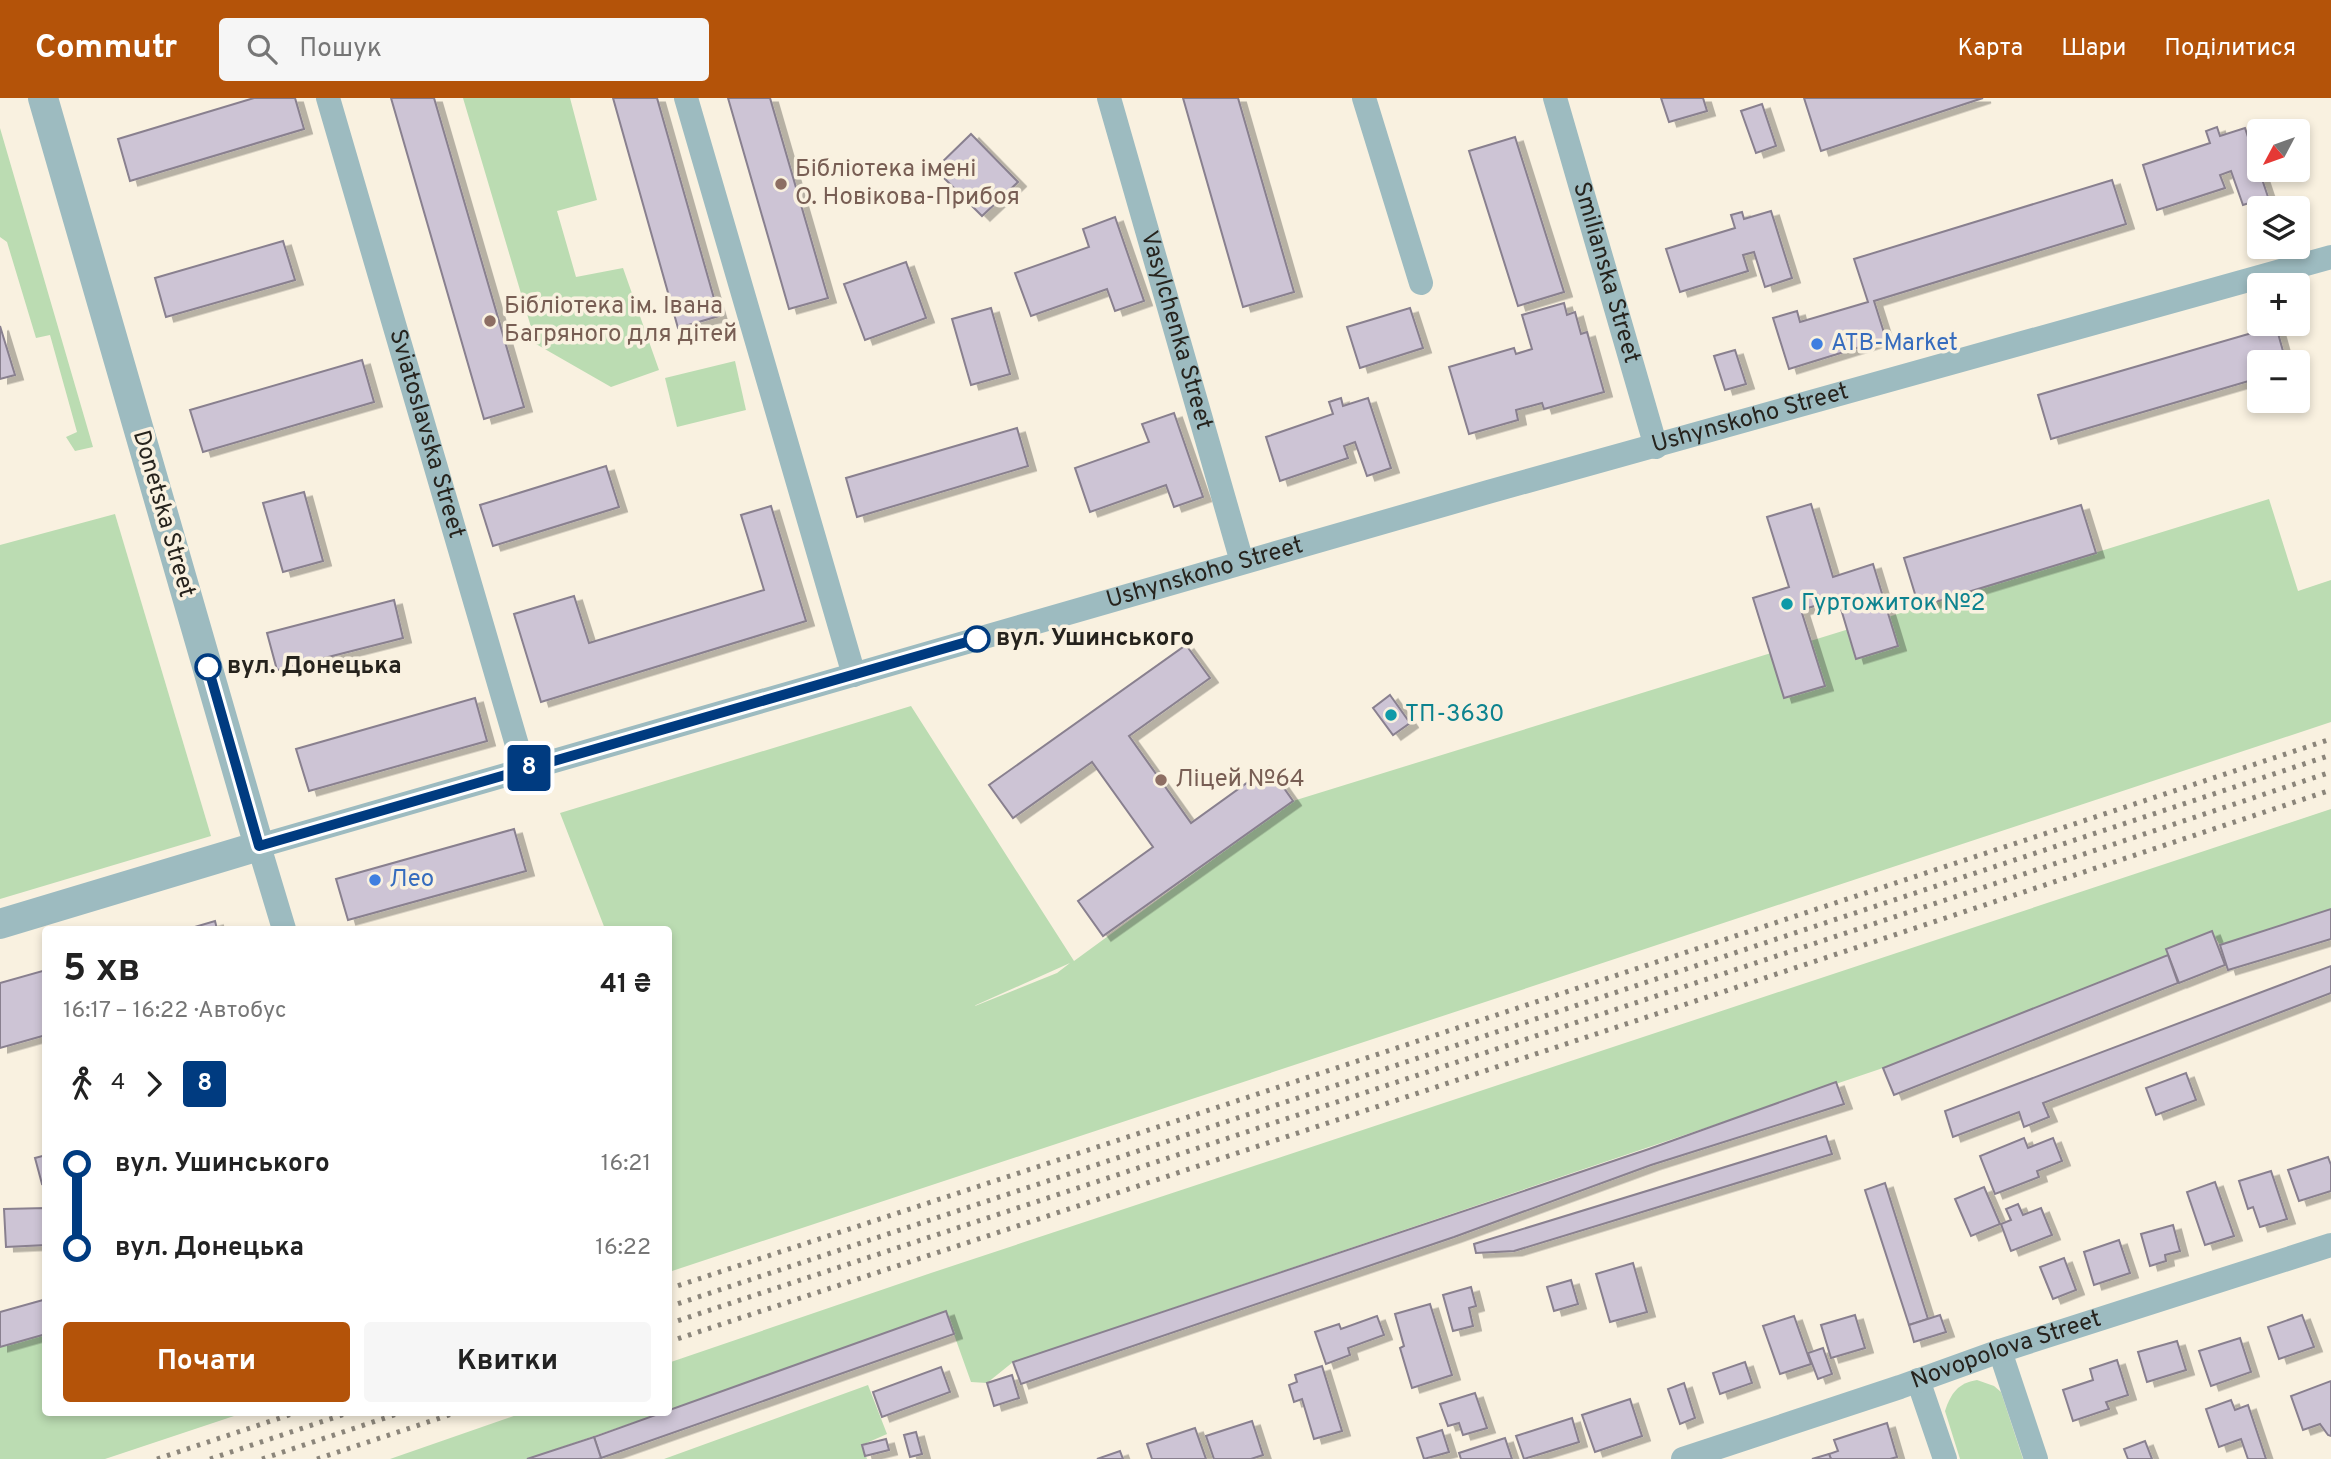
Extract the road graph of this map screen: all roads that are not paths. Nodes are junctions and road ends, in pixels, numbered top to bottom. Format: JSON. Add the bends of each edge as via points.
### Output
{"nodes":[{"id":1,"x":43,"y":98,"type":"edge"},
{"id":2,"x":328,"y":98,"type":"edge"},
{"id":3,"x":686,"y":98,"type":"edge"},
{"id":4,"x":1109,"y":98,"type":"edge"},
{"id":5,"x":1364,"y":98,"type":"edge"},
{"id":6,"x":1555,"y":98,"type":"edge"},
{"id":7,"x":2331,"y":257,"type":"edge"},
{"id":8,"x":1421,"y":284,"type":"dead end"},
{"id":9,"x":1656,"y":447,"type":"junction"},
{"id":10,"x":1242,"y":562,"type":"junction"},
{"id":11,"x":854,"y":675,"type":"junction"},
{"id":12,"x":524,"y":769,"type":"junction"},
{"id":13,"x":259,"y":846,"type":"junction"},
{"id":14,"x":0,"y":924,"type":"edge"},
{"id":15,"x":283,"y":926,"type":"edge"},
{"id":16,"x":2331,"y":1245,"type":"edge"},
{"id":17,"x":2000,"y":1351,"type":"junction"},
{"id":18,"x":1918,"y":1380,"type":"junction"},
{"id":19,"x":1683,"y":1459,"type":"edge"},
{"id":20,"x":1945,"y":1459,"type":"edge"},
{"id":21,"x":2036,"y":1459,"type":"edge"}],
"edges":[{"from":1,"to":13,"type":"street","name":"Donetska Street"},
{"from":2,"to":12,"type":"street","name":"Sviatoslavska Street"},
{"from":3,"to":11,"type":"street"},
{"from":4,"to":10,"type":"street","name":"Vasylchenka Street"},
{"from":5,"to":8,"type":"street"},
{"from":6,"to":9,"type":"street","name":"Smilianska Street"},
{"from":7,"to":9,"type":"street","name":"Ushynskoho Street"},
{"from":9,"to":10,"type":"street","name":"Ushynskoho Street"},
{"from":10,"to":11,"type":"street","name":"Ushynskoho Street"},
{"from":11,"to":12,"type":"street","name":"Ushynskoho Street"},
{"from":12,"to":13,"type":"street","name":"Ushynskoho Street"},
{"from":13,"to":14,"type":"street","name":"Ushynskoho Street"},
{"from":13,"to":15,"type":"street","name":"Donetska Street"},
{"from":16,"to":17,"type":"street","name":"Novopolova Street"},
{"from":17,"to":18,"type":"street","name":"Novopolova Street"},
{"from":17,"to":21,"type":"street"},
{"from":18,"to":19,"type":"street","name":"Novopolova Street"},
{"from":18,"to":20,"type":"street"}]}
